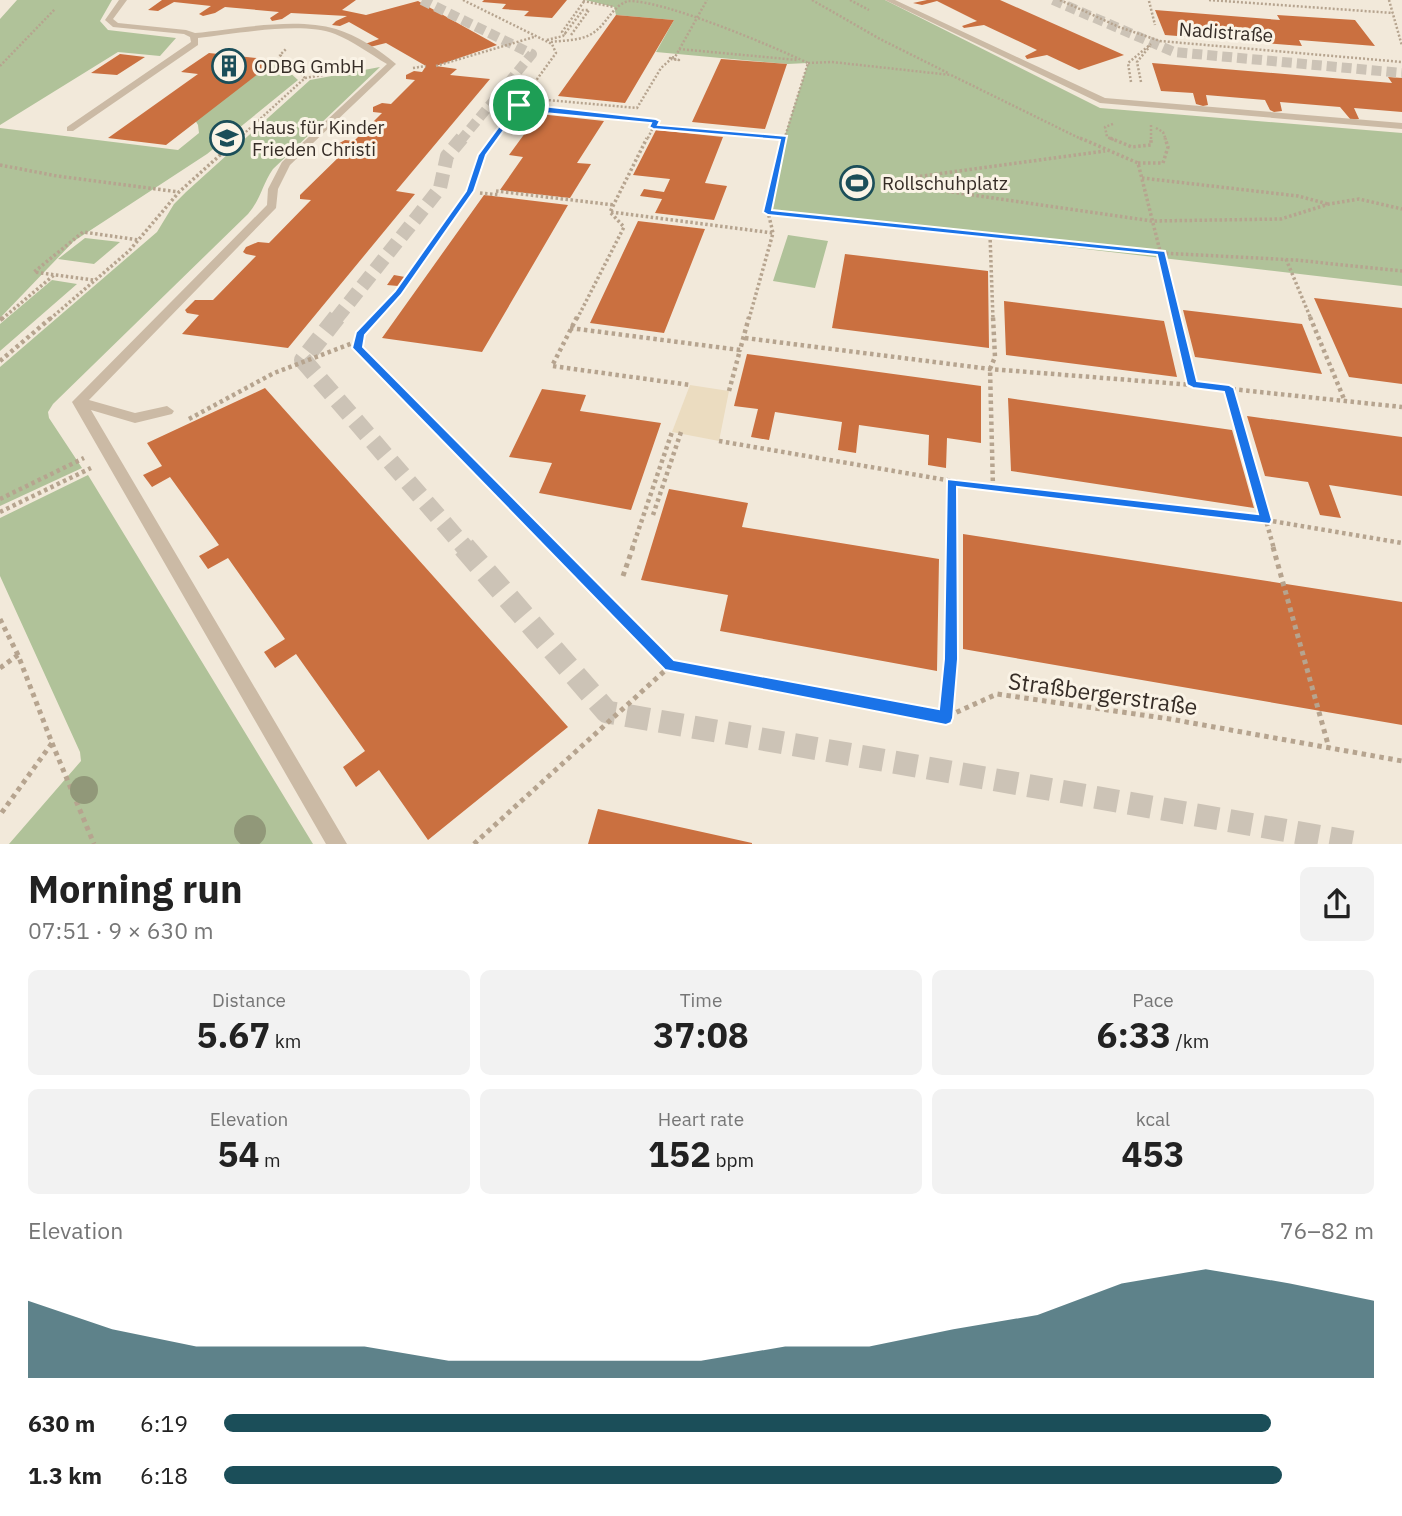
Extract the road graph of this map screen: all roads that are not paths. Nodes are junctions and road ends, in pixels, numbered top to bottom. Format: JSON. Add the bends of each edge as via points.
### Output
{"nodes":[{"id":1,"x":122,"y":0,"type":"edge"},
{"id":2,"x":889,"y":0,"type":"edge"},
{"id":3,"x":194,"y":36,"type":"junction"},
{"id":4,"x":1402,"y":125,"type":"edge"},
{"id":5,"x":70,"y":129,"type":"dead end"},
{"id":6,"x":79,"y":402,"type":"junction"},
{"id":7,"x":167,"y":411,"type":"dead end"},
{"id":8,"x":338,"y":844,"type":"edge"}],
"edges":[{"from":1,"to":3,"type":"lane","via":[[109,20],[116,25]]},
{"from":2,"to":4,"type":"lane","via":[[1104,101]]},
{"from":3,"to":5,"type":"lane","via":[[195,43],[182,53]]},
{"from":3,"to":6,"type":"lane","via":[[333,30],[392,64],[286,164],[272,189],[272,206]]},
{"from":6,"to":7,"type":"lane","via":[[135,418]]},
{"from":6,"to":8,"type":"lane"}]}
